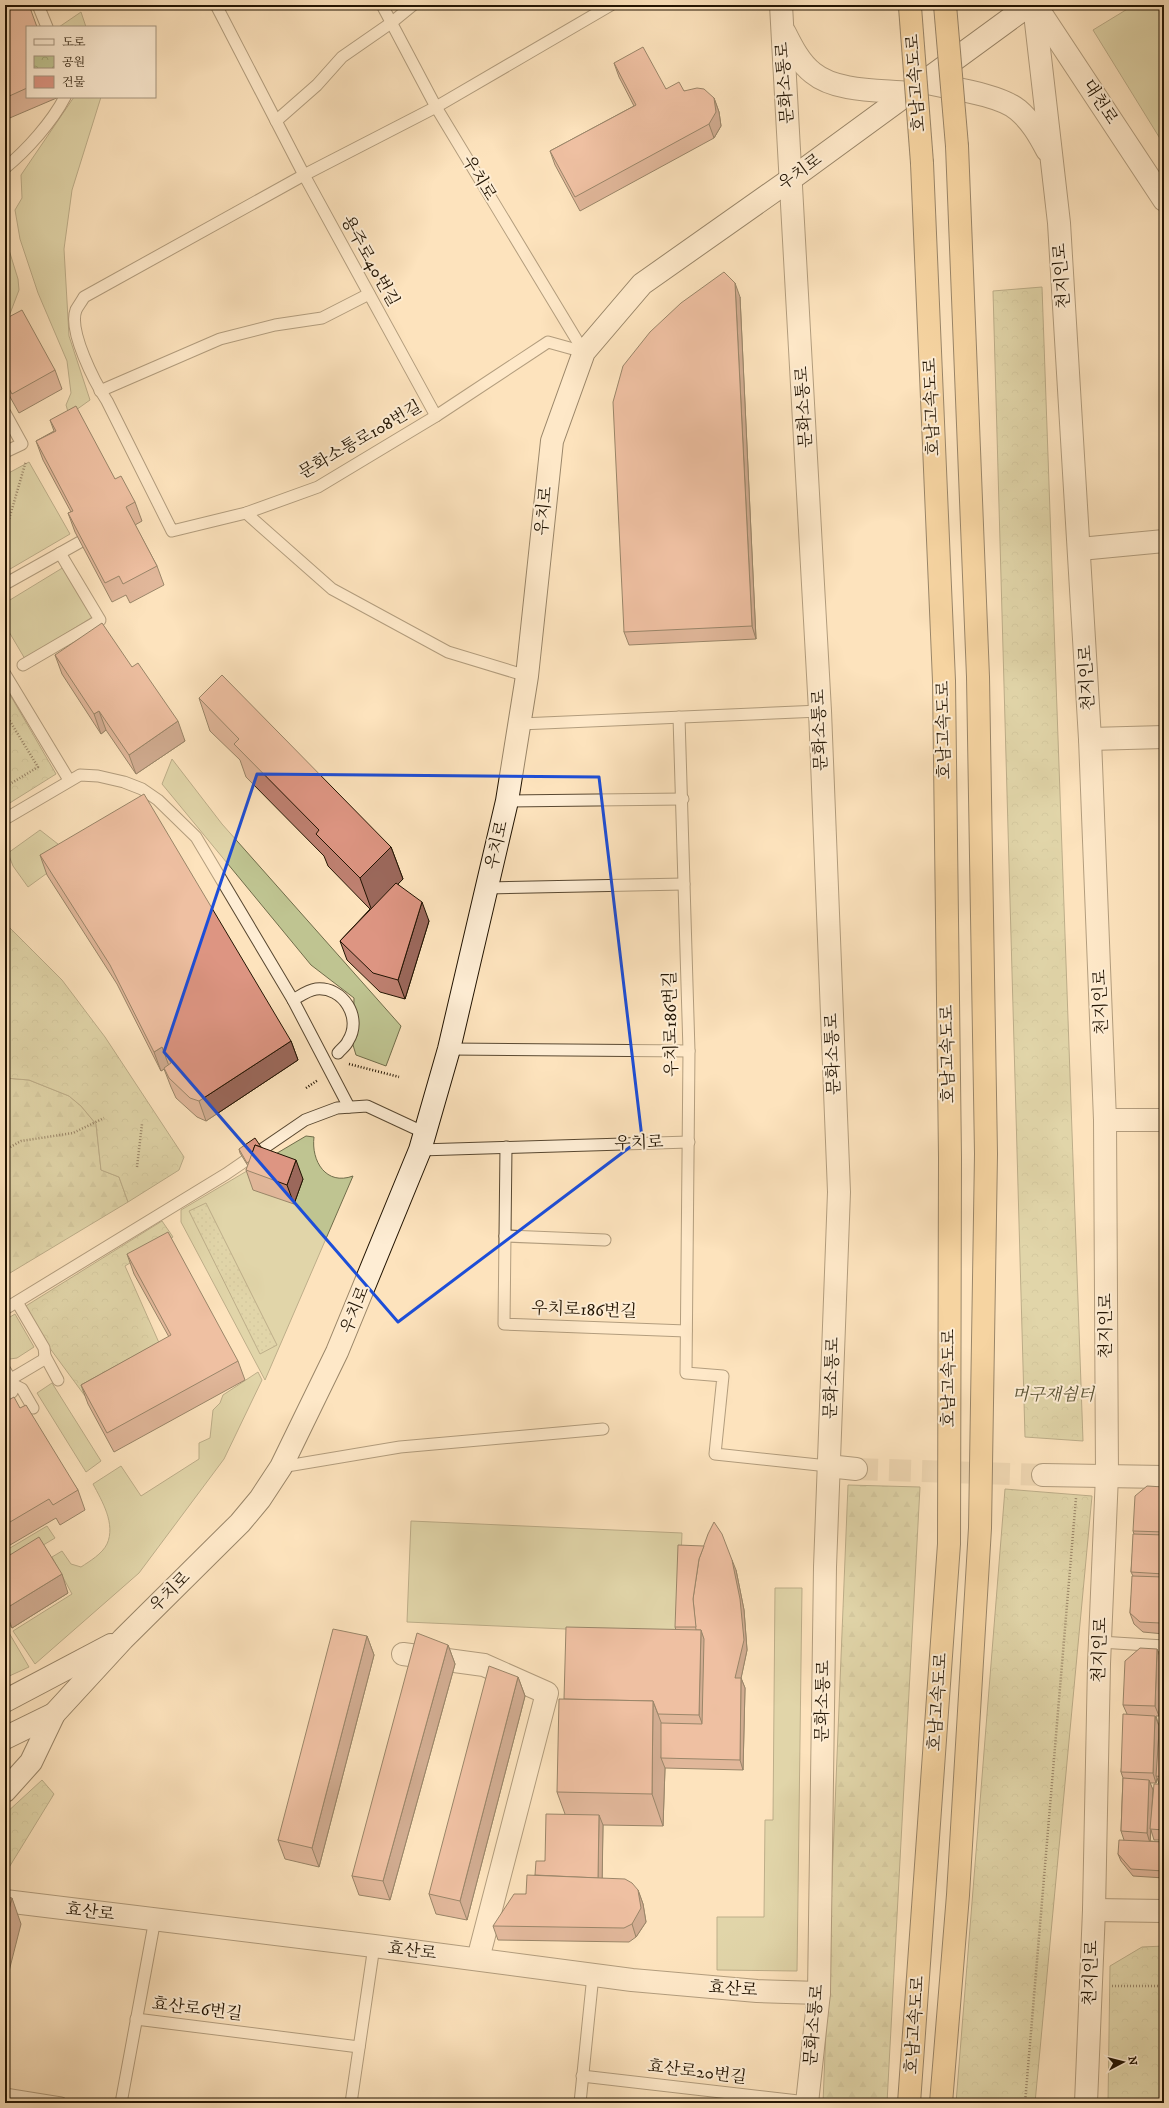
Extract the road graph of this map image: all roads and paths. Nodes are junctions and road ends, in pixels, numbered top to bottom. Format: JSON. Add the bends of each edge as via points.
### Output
{"nodes":[{"id":1,"x":38,"y":5,"type":"edge"},
{"id":2,"x":216,"y":5,"type":"edge"},
{"id":3,"x":382,"y":5,"type":"edge"},
{"id":4,"x":413,"y":5,"type":"edge"},
{"id":5,"x":611,"y":5,"type":"edge"},
{"id":6,"x":781,"y":5,"type":"edge"},
{"id":7,"x":945,"y":5,"type":"edge"},
{"id":8,"x":1029,"y":5,"type":"edge"},
{"id":9,"x":1034,"y":5,"type":"edge"},
{"id":10,"x":910,"y":6,"type":"edge"},
{"id":11,"x":391,"y":23,"type":"junction"},
{"id":12,"x":47,"y":26,"type":"edge"},
{"id":13,"x":782,"y":27,"type":"junction"},
{"id":14,"x":916,"y":87,"type":"junction"},
{"id":15,"x":64,"y":98,"type":"edge"},
{"id":16,"x":436,"y":107,"type":"junction"},
{"id":17,"x":276,"y":121,"type":"junction"},
{"id":18,"x":1052,"y":159,"type":"junction"},
{"id":19,"x":5,"y":168,"type":"edge"},
{"id":20,"x":304,"y":175,"type":"junction"},
{"id":21,"x":791,"y":179,"type":"junction"},
{"id":22,"x":1164,"y":200,"type":"edge"},
{"id":23,"x":369,"y":294,"type":"junction"},
{"id":24,"x":584,"y":352,"type":"junction"},
{"id":25,"x":100,"y":391,"type":"junction"},
{"id":26,"x":5,"y":413,"type":"edge"},
{"id":27,"x":436,"y":416,"type":"junction"},
{"id":28,"x":5,"y":452,"type":"edge"},
{"id":29,"x":28,"y":453,"type":"dead end"},
{"id":30,"x":246,"y":513,"type":"junction"},
{"id":31,"x":5,"y":533,"type":"edge"},
{"id":32,"x":1164,"y":541,"type":"edge"},
{"id":33,"x":80,"y":542,"type":"edge"},
{"id":34,"x":1080,"y":549,"type":"junction"},
{"id":35,"x":60,"y":553,"type":"junction"},
{"id":36,"x":5,"y":584,"type":"edge"},
{"id":37,"x":23,"y":665,"type":"dead end"},
{"id":38,"x":5,"y":674,"type":"edge"},
{"id":39,"x":527,"y":676,"type":"junction"},
{"id":40,"x":820,"y":711,"type":"junction"},
{"id":41,"x":5,"y":713,"type":"edge"},
{"id":42,"x":679,"y":717,"type":"junction"},
{"id":43,"x":520,"y":724,"type":"junction"},
{"id":44,"x":1164,"y":737,"type":"edge"},
{"id":45,"x":1090,"y":739,"type":"junction"},
{"id":46,"x":70,"y":780,"type":"junction"},
{"id":47,"x":5,"y":787,"type":"edge"},
{"id":48,"x":683,"y":798,"type":"junction"},
{"id":49,"x":507,"y":801,"type":"junction"},
{"id":50,"x":5,"y":819,"type":"edge"},
{"id":51,"x":684,"y":884,"type":"junction"},
{"id":52,"x":487,"y":888,"type":"junction"},
{"id":53,"x":293,"y":1000,"type":"junction"},
{"id":54,"x":449,"y":1049,"type":"junction"},
{"id":55,"x":689,"y":1051,"type":"junction"},
{"id":56,"x":338,"y":1053,"type":"dead end"},
{"id":57,"x":332,"y":1073,"type":"junction"},
{"id":58,"x":399,"y":1077,"type":"dead end"},
{"id":59,"x":349,"y":1107,"type":"junction"},
{"id":60,"x":104,"y":1118,"type":"dead end"},
{"id":61,"x":1105,"y":1120,"type":"junction"},
{"id":62,"x":1164,"y":1120,"type":"edge"},
{"id":63,"x":142,"y":1124,"type":"dead end"},
{"id":64,"x":423,"y":1141,"type":"junction"},
{"id":65,"x":689,"y":1142,"type":"junction"},
{"id":66,"x":506,"y":1147,"type":"junction"},
{"id":67,"x":5,"y":1150,"type":"edge"},
{"id":68,"x":137,"y":1167,"type":"dead end"},
{"id":69,"x":505,"y":1236,"type":"junction"},
{"id":70,"x":605,"y":1240,"type":"dead end"},
{"id":71,"x":17,"y":1302,"type":"junction"},
{"id":72,"x":5,"y":1309,"type":"edge"},
{"id":73,"x":686,"y":1331,"type":"junction"},
{"id":74,"x":45,"y":1356,"type":"junction"},
{"id":75,"x":10,"y":1378,"type":"edge"},
{"id":76,"x":58,"y":1380,"type":"dead end"},
{"id":77,"x":5,"y":1397,"type":"edge"},
{"id":78,"x":32,"y":1408,"type":"dead end"},
{"id":79,"x":603,"y":1430,"type":"dead end"},
{"id":80,"x":828,"y":1466,"type":"junction"},
{"id":81,"x":281,"y":1467,"type":"junction"},
{"id":82,"x":856,"y":1469,"type":"tunnel mouth"},
{"id":83,"x":1044,"y":1475,"type":"tunnel mouth"},
{"id":84,"x":1107,"y":1475,"type":"junction"},
{"id":85,"x":1078,"y":1476,"type":"junction"},
{"id":86,"x":1164,"y":1477,"type":"edge"},
{"id":87,"x":123,"y":1639,"type":"junction"},
{"id":88,"x":1100,"y":1642,"type":"junction"},
{"id":89,"x":1164,"y":1646,"type":"edge"},
{"id":90,"x":403,"y":1654,"type":"dead end"},
{"id":91,"x":5,"y":1701,"type":"edge"},
{"id":92,"x":54,"y":1714,"type":"junction"},
{"id":93,"x":5,"y":1738,"type":"edge"},
{"id":94,"x":5,"y":1791,"type":"edge"},
{"id":95,"x":5,"y":1901,"type":"edge"},
{"id":96,"x":1094,"y":1910,"type":"junction"},
{"id":97,"x":1164,"y":1911,"type":"edge"},
{"id":98,"x":155,"y":1919,"type":"junction"},
{"id":99,"x":374,"y":1946,"type":"junction"},
{"id":100,"x":478,"y":1959,"type":"junction"},
{"id":101,"x":593,"y":1975,"type":"junction"},
{"id":102,"x":1110,"y":1986,"type":"dead end"},
{"id":103,"x":1164,"y":1986,"type":"edge"},
{"id":104,"x":819,"y":1993,"type":"junction"},
{"id":105,"x":136,"y":2019,"type":"junction"},
{"id":106,"x":359,"y":2047,"type":"junction"},
{"id":107,"x":582,"y":2076,"type":"junction"},
{"id":108,"x":5,"y":2094,"type":"edge"},
{"id":109,"x":807,"y":2102,"type":"edge"},
{"id":110,"x":61,"y":2103,"type":"edge"},
{"id":111,"x":122,"y":2103,"type":"edge"},
{"id":112,"x":351,"y":2103,"type":"edge"},
{"id":113,"x":580,"y":2103,"type":"edge"},
{"id":114,"x":909,"y":2103,"type":"edge"},
{"id":115,"x":941,"y":2103,"type":"edge"},
{"id":116,"x":1025,"y":2103,"type":"edge"},
{"id":117,"x":1086,"y":2103,"type":"edge"}],
"edges":[{"from":1,"to":12,"type":"lane"},
{"from":2,"to":17,"type":"lane","name":"용주로40번길"},
{"from":3,"to":11,"type":"lane"},
{"from":4,"to":11,"type":"lane"},
{"from":5,"to":16,"type":"lane","name":"문화소통로108번길"},
{"from":6,"to":13,"type":"street","name":"문화소통로"},
{"from":7,"to":115,"type":"highway","name":"호남고속도로","bridge":true,"via":[[957,146],[978,677],[986,1154],[980,1528],[958,1895]]},
{"from":8,"to":14,"type":"street","name":"우치로"},
{"from":9,"to":18,"type":"street","name":"천지인로"},
{"from":9,"to":22,"type":"street","name":"대천로"},
{"from":10,"to":114,"type":"highway","name":"호남고속도로","bridge":true,"via":[[922,163],[944,681],[950,1157],[949,1544]]},
{"from":11,"to":16,"type":"lane"},
{"from":11,"to":17,"type":"lane","via":[[342,57]]},
{"from":13,"to":14,"type":"street","via":[[802,62],[824,81],[839,86]]},
{"from":13,"to":21,"type":"street","name":"문화소통로"},
{"from":14,"to":18,"type":"street","via":[[995,98],[1017,109],[1035,128]]},
{"from":14,"to":21,"type":"street","name":"우치로"},
{"from":15,"to":19,"type":"lane","via":[[52,119],[15,161]]},
{"from":16,"to":20,"type":"lane","name":"문화소통로108번길"},
{"from":16,"to":24,"type":"lane","name":"우치로"},
{"from":17,"to":20,"type":"lane","name":"용주로40번길"},
{"from":18,"to":34,"type":"street","name":"천지인로","via":[[1059,223]]},
{"from":20,"to":23,"type":"lane","name":"용주로40번길"},
{"from":20,"to":25,"type":"lane","name":"문화소통로108번길","via":[[84,297],[76,312],[77,335]]},
{"from":21,"to":24,"type":"street","name":"우치로","via":[[642,284]]},
{"from":21,"to":40,"type":"street","name":"문화소통로"},
{"from":23,"to":25,"type":"lane","via":[[322,318],[220,339]]},
{"from":23,"to":27,"type":"lane","name":"용주로40번길"},
{"from":24,"to":27,"type":"lane","name":"문화소통로108번길","via":[[548,342]]},
{"from":24,"to":39,"type":"street","name":"우치로","via":[[552,441]]},
{"from":25,"to":30,"type":"lane","name":"문화소통로108번길","via":[[172,531]]},
{"from":26,"to":28,"type":"lane","via":[[22,444]]},
{"from":27,"to":30,"type":"lane","name":"문화소통로108번길","via":[[318,487]]},
{"from":29,"to":31,"type":"path"},
{"from":30,"to":39,"type":"lane","via":[[332,590],[448,652]]},
{"from":32,"to":34,"type":"street"},
{"from":33,"to":35,"type":"lane"},
{"from":34,"to":45,"type":"street","name":"천지인로"},
{"from":35,"to":36,"type":"lane"},
{"from":35,"to":37,"type":"lane","via":[[100,620]]},
{"from":38,"to":46,"type":"lane"},
{"from":39,"to":43,"type":"street","name":"우치로"},
{"from":40,"to":42,"type":"lane"},
{"from":40,"to":80,"type":"street","name":"문화소통로","via":[[838,1192]]},
{"from":41,"to":47,"type":"path","via":[[38,767]]},
{"from":42,"to":43,"type":"lane"},
{"from":42,"to":48,"type":"lane","name":"우치로186번길"},
{"from":43,"to":49,"type":"street","name":"우치로"},
{"from":44,"to":45,"type":"street"},
{"from":45,"to":61,"type":"street","name":"천지인로"},
{"from":46,"to":50,"type":"lane"},
{"from":46,"to":53,"type":"lane","via":[[80,775],[124,782],[142,789],[178,818],[196,837]]},
{"from":48,"to":49,"type":"lane","name":"우치로"},
{"from":48,"to":51,"type":"lane","name":"우치로186번길"},
{"from":49,"to":52,"type":"street","name":"우치로"},
{"from":51,"to":52,"type":"lane","name":"우치로"},
{"from":51,"to":55,"type":"lane","name":"우치로186번길"},
{"from":52,"to":54,"type":"street","name":"우치로"},
{"from":53,"to":56,"type":"lane","via":[[314,989],[326,989],[339,994],[347,1003],[352,1015],[352,1030],[349,1041]]},
{"from":53,"to":57,"type":"lane"},
{"from":54,"to":55,"type":"lane"},
{"from":54,"to":64,"type":"street","name":"우치로"},
{"from":55,"to":65,"type":"lane","name":"우치로186번길"},
{"from":57,"to":58,"type":"path","via":[[351,1064]]},
{"from":57,"to":59,"type":"lane"},
{"from":59,"to":64,"type":"lane","via":[[367,1106]]},
{"from":59,"to":71,"type":"lane","via":[[337,1108],[305,1120],[226,1174]]},
{"from":60,"to":67,"type":"path","via":[[73,1133],[21,1141]]},
{"from":61,"to":62,"type":"street"},
{"from":61,"to":84,"type":"street","name":"천지인로"},
{"from":63,"to":68,"type":"path"},
{"from":64,"to":66,"type":"lane","name":"우치로"},
{"from":64,"to":81,"type":"street","name":"우치로","via":[[337,1352]]},
{"from":65,"to":66,"type":"lane","name":"우치로"},
{"from":65,"to":73,"type":"lane","name":"우치로186번길"},
{"from":66,"to":69,"type":"lane"},
{"from":69,"to":70,"type":"lane"},
{"from":69,"to":73,"type":"lane","name":"우치로186번길","via":[[504,1324]]},
{"from":71,"to":72,"type":"lane"},
{"from":71,"to":74,"type":"lane","via":[[44,1348]]},
{"from":73,"to":80,"type":"lane","name":"우치로186번길","via":[[686,1373],[723,1376],[715,1454]]},
{"from":74,"to":75,"type":"lane","via":[[43,1360]]},
{"from":74,"to":76,"type":"lane"},
{"from":75,"to":77,"type":"lane","via":[[12,1392]]},
{"from":75,"to":78,"type":"lane","via":[[22,1389]]},
{"from":79,"to":81,"type":"lane","via":[[400,1447]]},
{"from":80,"to":82,"type":"street"},
{"from":80,"to":104,"type":"street","name":"문화소통로"},
{"from":81,"to":87,"type":"street","name":"우치로","via":[[240,1523]]},
{"from":83,"to":85,"type":"street"},
{"from":84,"to":85,"type":"street"},
{"from":84,"to":86,"type":"street"},
{"from":84,"to":88,"type":"street","name":"천지인로"},
{"from":85,"to":116,"type":"path"},
{"from":87,"to":91,"type":"street"},
{"from":87,"to":92,"type":"street","name":"우치로"},
{"from":88,"to":89,"type":"lane"},
{"from":88,"to":96,"type":"street","name":"천지인로"},
{"from":90,"to":100,"type":"street","via":[[484,1665],[547,1693]]},
{"from":92,"to":93,"type":"street","name":"우치로"},
{"from":92,"to":94,"type":"street","name":"우치로","via":[[31,1762]]},
{"from":95,"to":98,"type":"street","name":"효산로"},
{"from":96,"to":97,"type":"street"},
{"from":96,"to":117,"type":"street","name":"천지인로"},
{"from":98,"to":99,"type":"street","name":"효산로"},
{"from":98,"to":105,"type":"lane","name":"효산로6번길"},
{"from":99,"to":100,"type":"street","name":"효산로"},
{"from":99,"to":106,"type":"lane"},
{"from":100,"to":101,"type":"street","name":"효산로"},
{"from":101,"to":104,"type":"street","name":"효산로","via":[[742,1990]]},
{"from":101,"to":107,"type":"lane"},
{"from":102,"to":103,"type":"path"},
{"from":104,"to":109,"type":"street","name":"문화소통로"},
{"from":105,"to":106,"type":"lane","name":"효산로6번길"},
{"from":105,"to":111,"type":"lane","name":"효산로6번길"},
{"from":106,"to":112,"type":"lane"},
{"from":107,"to":109,"type":"lane","name":"효산로20번길"},
{"from":107,"to":113,"type":"lane"},
{"from":108,"to":110,"type":"lane"}]}
